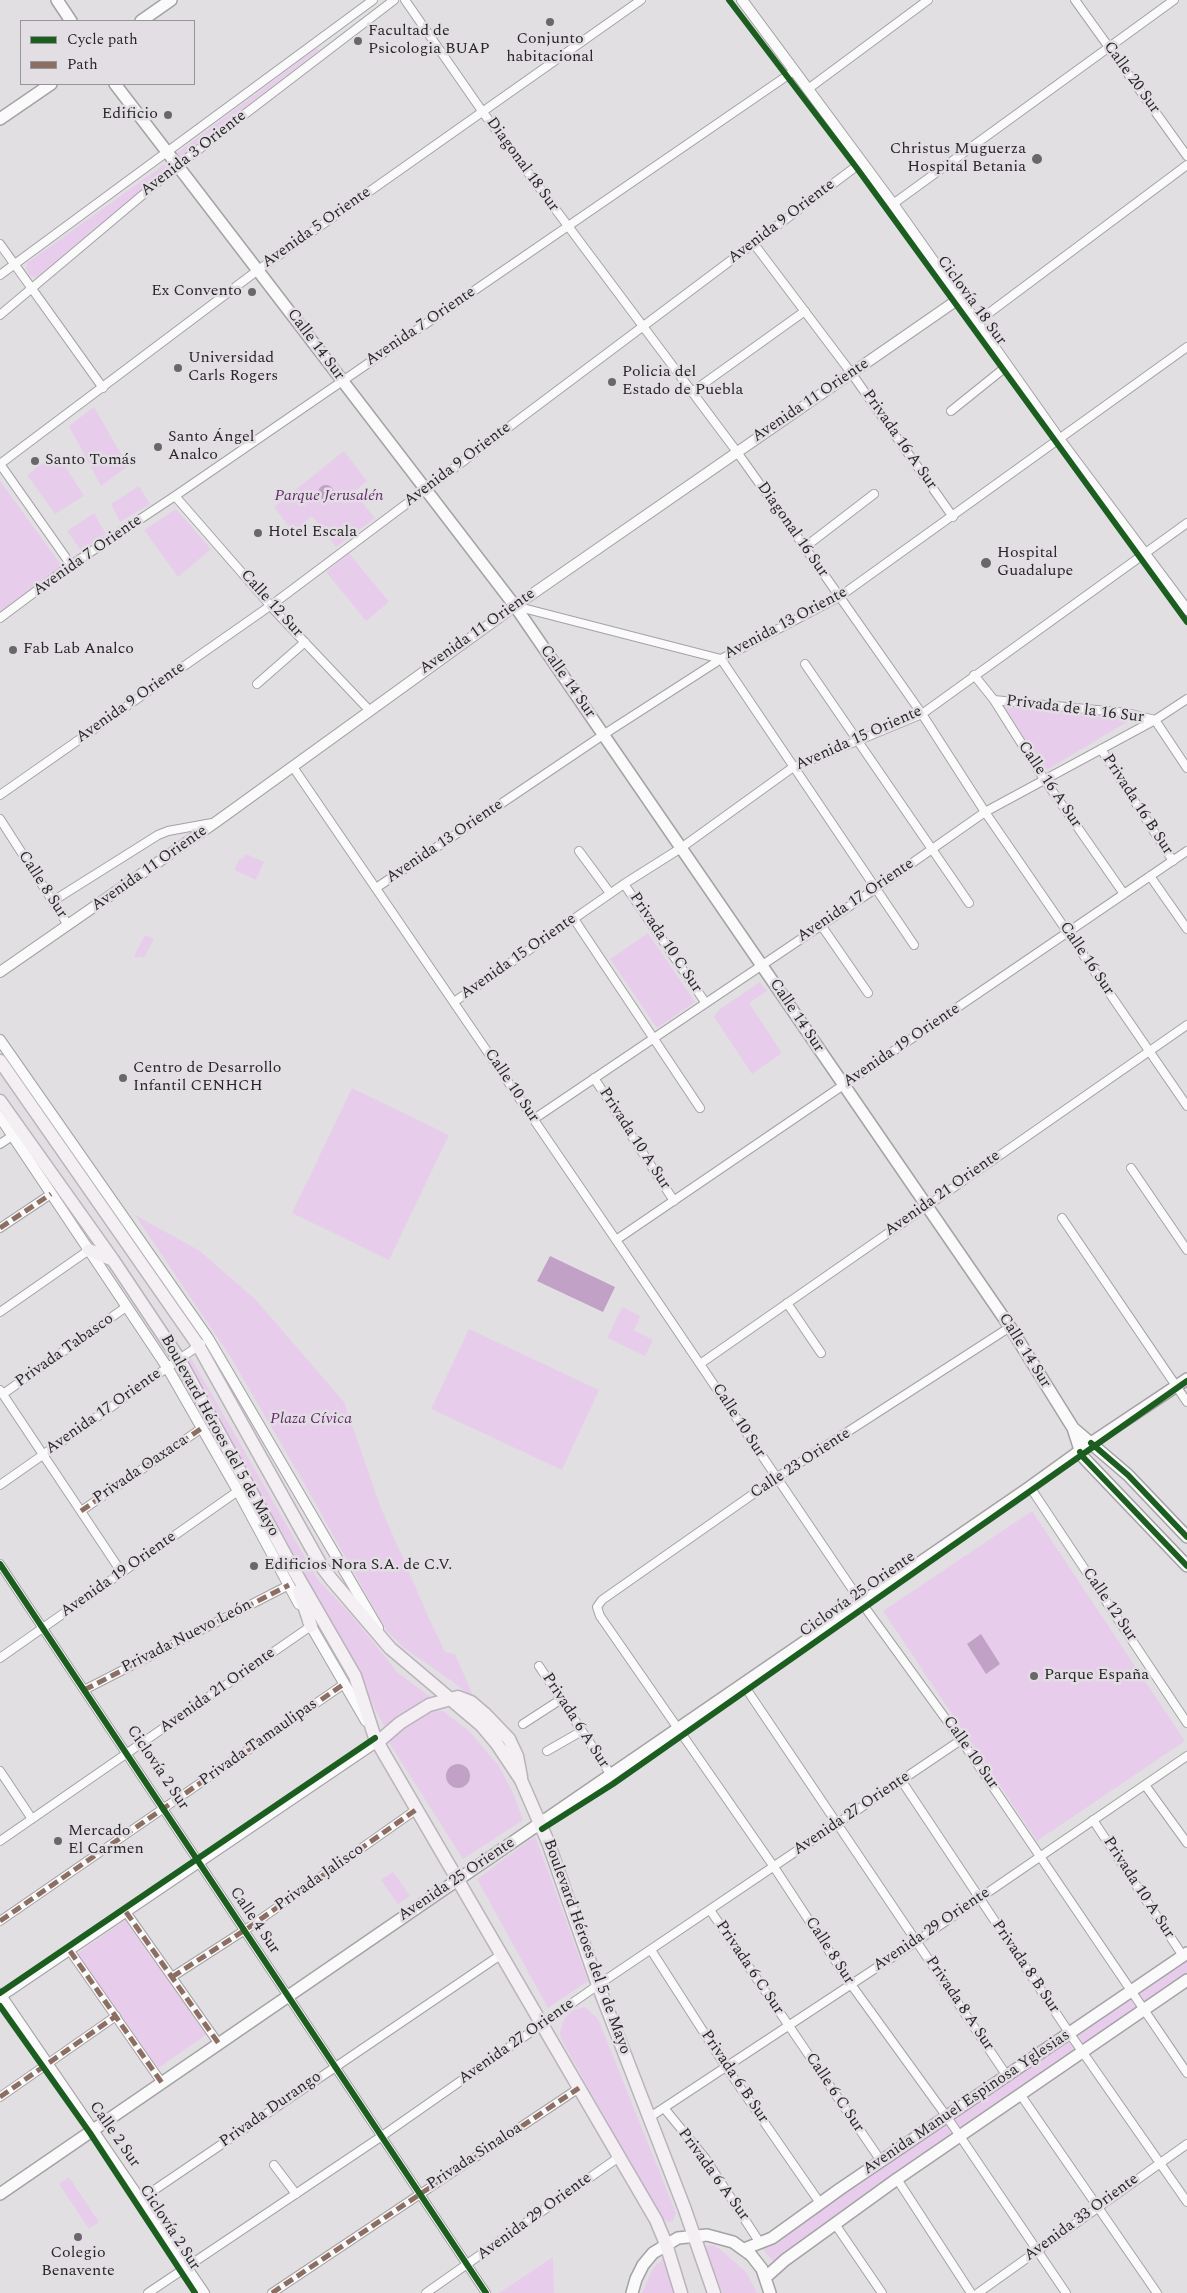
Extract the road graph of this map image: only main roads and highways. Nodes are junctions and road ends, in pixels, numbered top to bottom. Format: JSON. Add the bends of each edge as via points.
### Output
{"nodes":[{"id":1,"x":56,"y":0,"type":"edge"},
{"id":2,"x":172,"y":0,"type":"edge"},
{"id":3,"x":70,"y":20,"type":"edge"},
{"id":4,"x":142,"y":20,"type":"edge"},
{"id":5,"x":50,"y":85,"type":"edge"},
{"id":6,"x":116,"y":85,"type":"edge"},
{"id":7,"x":0,"y":119,"type":"edge"},
{"id":8,"x":0,"y":1060,"type":"edge"},
{"id":9,"x":0,"y":1101,"type":"edge"},
{"id":10,"x":89,"y":1250,"type":"road end"},
{"id":11,"x":113,"y":1260,"type":"junction"},
{"id":12,"x":1187,"y":1379,"type":"edge"},
{"id":13,"x":1073,"y":1428,"type":"junction"},
{"id":14,"x":1092,"y":1443,"type":"junction"},
{"id":15,"x":1080,"y":1452,"type":"junction"},
{"id":16,"x":1187,"y":1538,"type":"edge"},
{"id":17,"x":291,"y":1564,"type":"junction"},
{"id":18,"x":1187,"y":1566,"type":"edge"},
{"id":19,"x":311,"y":1626,"type":"road end"},
{"id":20,"x":449,"y":1699,"type":"junction"},
{"id":21,"x":376,"y":1740,"type":"junction"},
{"id":22,"x":540,"y":1824,"type":"junction"},
{"id":23,"x":457,"y":1880,"type":"junction"},
{"id":24,"x":1185,"y":1955,"type":"edge"},
{"id":25,"x":1187,"y":1980,"type":"edge"},
{"id":26,"x":0,"y":2194,"type":"edge"},
{"id":27,"x":693,"y":2235,"type":"junction"},
{"id":28,"x":666,"y":2244,"type":"junction"},
{"id":29,"x":744,"y":2249,"type":"junction"},
{"id":30,"x":766,"y":2277,"type":"junction"},
{"id":31,"x":632,"y":2293,"type":"edge"},
{"id":32,"x":681,"y":2293,"type":"edge"},
{"id":33,"x":714,"y":2293,"type":"edge"},
{"id":34,"x":770,"y":2293,"type":"edge"}],
"edges":[{"from":1,"to":3,"type":"main road"},
{"from":2,"to":4,"type":"main road"},
{"from":5,"to":7,"type":"main road"},
{"from":6,"to":13,"type":"main road","name":"Calle 14 Sur","via":[[514,606],[1010,1327]]},
{"from":8,"to":20,"type":"main road","name":"Boulevard Héroes del 5 de Mayo","via":[[203,1342],[322,1566],[390,1648]]},
{"from":9,"to":11,"type":"main road","name":"Boulevard Héroes del 5 de Mayo"},
{"from":10,"to":11,"type":"main road"},
{"from":11,"to":17,"type":"main road","name":"Boulevard Héroes del 5 de Mayo","via":[[179,1359]]},
{"from":12,"to":14,"type":"main road","name":"Avenida 25 Oriente"},
{"from":13,"to":14,"type":"main road","name":"Calle 14 Sur"},
{"from":13,"to":15,"type":"main road","name":"Calle 14 Sur"},
{"from":14,"to":15,"type":"main road","name":"Avenida 25 Oriente"},
{"from":14,"to":16,"type":"main road","name":"Calle 14 Sur","via":[[1128,1475]]},
{"from":15,"to":18,"type":"main road"},
{"from":15,"to":22,"type":"main road","name":"Avenida 25 Oriente"},
{"from":17,"to":19,"type":"main road"},
{"from":17,"to":21,"type":"main road","name":"Boulevard Héroes del 5 de Mayo","via":[[355,1676]]},
{"from":20,"to":21,"type":"main road","via":[[414,1713]]},
{"from":20,"to":22,"type":"main road","name":"Boulevard Héroes del 5 de Mayo","via":[[458,1697],[471,1702],[509,1739],[521,1768],[521,1780]]},
{"from":21,"to":23,"type":"main road","name":"Boulevard Héroes del 5 de Mayo"},
{"from":22,"to":23,"type":"main road","name":"Avenida 25 Oriente"},
{"from":22,"to":27,"type":"main road","name":"Boulevard Héroes del 5 de Mayo"},
{"from":23,"to":26,"type":"main road","name":"Avenida 25 Oriente"},
{"from":23,"to":28,"type":"main road","name":"Boulevard Héroes del 5 de Mayo","via":[[656,2220]]},
{"from":24,"to":29,"type":"main road","name":"Avenida Manuel Espinosa Yglesias","via":[[820,2202],[772,2238]]},
{"from":25,"to":30,"type":"main road","name":"Avenida Manuel Espinosa Yglesias","via":[[897,2179]]},
{"from":27,"to":28,"type":"main road"},
{"from":27,"to":29,"type":"main road","via":[[720,2237]]},
{"from":27,"to":33,"type":"main road","name":"Boulevard Héroes del 5 de Mayo"},
{"from":28,"to":31,"type":"main road","via":[[643,2265]]},
{"from":28,"to":32,"type":"main road","name":"Boulevard Héroes del 5 de Mayo"},
{"from":29,"to":30,"type":"main road","via":[[757,2261]]},
{"from":30,"to":34,"type":"main road"}]}
